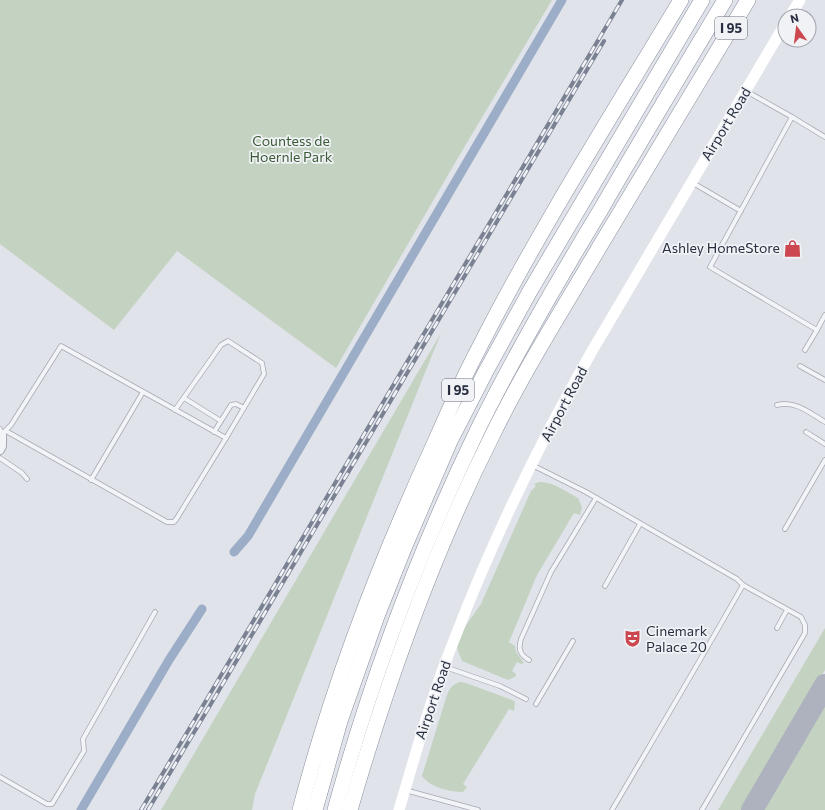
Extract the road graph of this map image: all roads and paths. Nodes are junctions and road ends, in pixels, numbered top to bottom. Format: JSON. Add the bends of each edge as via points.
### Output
{"nodes":[{"id":1,"x":681,"y":0,"type":"edge"},
{"id":2,"x":702,"y":0,"type":"edge"},
{"id":3,"x":725,"y":0,"type":"edge"},
{"id":4,"x":748,"y":0,"type":"edge"},
{"id":5,"x":777,"y":38,"type":"edge"},
{"id":6,"x":746,"y":90,"type":"junction"},
{"id":7,"x":792,"y":117,"type":"junction"},
{"id":8,"x":825,"y":137,"type":"edge"},
{"id":9,"x":692,"y":182,"type":"junction"},
{"id":10,"x":741,"y":211,"type":"junction"},
{"id":11,"x":825,"y":316,"type":"edge"},
{"id":12,"x":817,"y":330,"type":"junction"},
{"id":13,"x":804,"y":350,"type":"dead end"},
{"id":14,"x":800,"y":366,"type":"dead end"},
{"id":15,"x":825,"y":380,"type":"edge"},
{"id":16,"x":143,"y":392,"type":"junction"},
{"id":17,"x":184,"y":398,"type":"junction"},
{"id":18,"x":777,"y":405,"type":"dead end"},
{"id":19,"x":244,"y":408,"type":"junction"},
{"id":20,"x":175,"y":410,"type":"junction"},
{"id":21,"x":222,"y":421,"type":"junction"},
{"id":22,"x":825,"y":422,"type":"edge"},
{"id":23,"x":3,"y":431,"type":"edge"},
{"id":24,"x":214,"y":432,"type":"junction"},
{"id":25,"x":806,"y":432,"type":"dead end"},
{"id":26,"x":226,"y":438,"type":"junction"},
{"id":27,"x":825,"y":444,"type":"edge"},
{"id":28,"x":0,"y":450,"type":"edge"},
{"id":29,"x":0,"y":458,"type":"edge"},
{"id":30,"x":825,"y":460,"type":"edge"},
{"id":31,"x":532,"y":465,"type":"junction"},
{"id":32,"x":27,"y":479,"type":"dead end"},
{"id":33,"x":91,"y":480,"type":"junction"},
{"id":34,"x":596,"y":498,"type":"junction"},
{"id":35,"x":640,"y":524,"type":"junction"},
{"id":36,"x":785,"y":529,"type":"dead end"},
{"id":37,"x":742,"y":585,"type":"junction"},
{"id":38,"x":605,"y":586,"type":"dead end"},
{"id":39,"x":787,"y":610,"type":"junction"},
{"id":40,"x":155,"y":612,"type":"dead end"},
{"id":41,"x":777,"y":628,"type":"dead end"},
{"id":42,"x":573,"y":641,"type":"dead end"},
{"id":43,"x":529,"y":660,"type":"dead end"},
{"id":44,"x":444,"y":667,"type":"junction"},
{"id":45,"x":526,"y":699,"type":"dead end"},
{"id":46,"x":536,"y":704,"type":"dead end"},
{"id":47,"x":0,"y":777,"type":"edge"},
{"id":48,"x":405,"y":790,"type":"junction"},
{"id":49,"x":300,"y":810,"type":"edge"},
{"id":50,"x":315,"y":810,"type":"edge"},
{"id":51,"x":335,"y":810,"type":"edge"},
{"id":52,"x":350,"y":810,"type":"edge"},
{"id":53,"x":399,"y":810,"type":"edge"},
{"id":54,"x":478,"y":810,"type":"edge"},
{"id":55,"x":612,"y":810,"type":"edge"},
{"id":56,"x":702,"y":810,"type":"edge"}],
"edges":[{"from":1,"to":49,"type":"highway","number":"I 95","via":[[537,240],[456,396],[411,494],[359,623],[338,679]]},
{"from":2,"to":50,"type":"highway","via":[[530,291],[450,441],[377,616],[340,721]]},
{"from":3,"to":51,"type":"highway","via":[[536,319],[476,435],[440,511],[394,625],[364,711]]},
{"from":4,"to":52,"type":"highway","number":"I 95","via":[[535,355],[482,456],[418,604],[377,720]]},
{"from":5,"to":6,"type":"street","name":"Airport Road"},
{"from":6,"to":7,"type":"lane"},
{"from":6,"to":9,"type":"street","name":"Airport Road"},
{"from":7,"to":8,"type":"lane"},
{"from":7,"to":10,"type":"lane"},
{"from":9,"to":10,"type":"lane"},
{"from":9,"to":31,"type":"street","name":"Airport Road","via":[[575,380]]},
{"from":10,"to":12,"type":"lane","via":[[710,267]]},
{"from":11,"to":12,"type":"lane"},
{"from":12,"to":13,"type":"lane"},
{"from":14,"to":15,"type":"lane"},
{"from":16,"to":20,"type":"lane"},
{"from":16,"to":23,"type":"lane","via":[[61,346],[11,425]]},
{"from":16,"to":33,"type":"lane"},
{"from":17,"to":19,"type":"lane","via":[[221,345],[228,341],[262,364],[264,374]]},
{"from":17,"to":20,"type":"lane"},
{"from":17,"to":21,"type":"lane"},
{"from":18,"to":22,"type":"lane","via":[[784,403],[797,406]]},
{"from":19,"to":21,"type":"lane","via":[[236,404],[231,405]]},
{"from":19,"to":26,"type":"lane"},
{"from":20,"to":24,"type":"lane"},
{"from":21,"to":24,"type":"lane"},
{"from":23,"to":28,"type":"street"},
{"from":23,"to":33,"type":"lane"},
{"from":24,"to":26,"type":"lane"},
{"from":25,"to":27,"type":"lane"},
{"from":26,"to":33,"type":"lane","via":[[174,522],[167,522]]},
{"from":29,"to":32,"type":"lane"},
{"from":30,"to":36,"type":"lane"},
{"from":31,"to":34,"type":"lane"},
{"from":31,"to":44,"type":"street","name":"Airport Road","via":[[497,537]]},
{"from":34,"to":35,"type":"lane"},
{"from":34,"to":43,"type":"lane","via":[[551,572],[521,639],[520,652]]},
{"from":35,"to":37,"type":"lane","via":[[737,579]]},
{"from":35,"to":38,"type":"lane"},
{"from":37,"to":39,"type":"lane"},
{"from":37,"to":55,"type":"lane"},
{"from":39,"to":41,"type":"lane"},
{"from":39,"to":56,"type":"lane","via":[[803,620],[805,633]]},
{"from":40,"to":47,"type":"lane","via":[[83,739],[84,751],[52,804],[47,804]]},
{"from":42,"to":46,"type":"lane"},
{"from":44,"to":45,"type":"lane","via":[[500,686]]},
{"from":44,"to":48,"type":"street","name":"Airport Road"},
{"from":48,"to":53,"type":"street","name":"Airport Road"},
{"from":48,"to":54,"type":"lane"}]}
